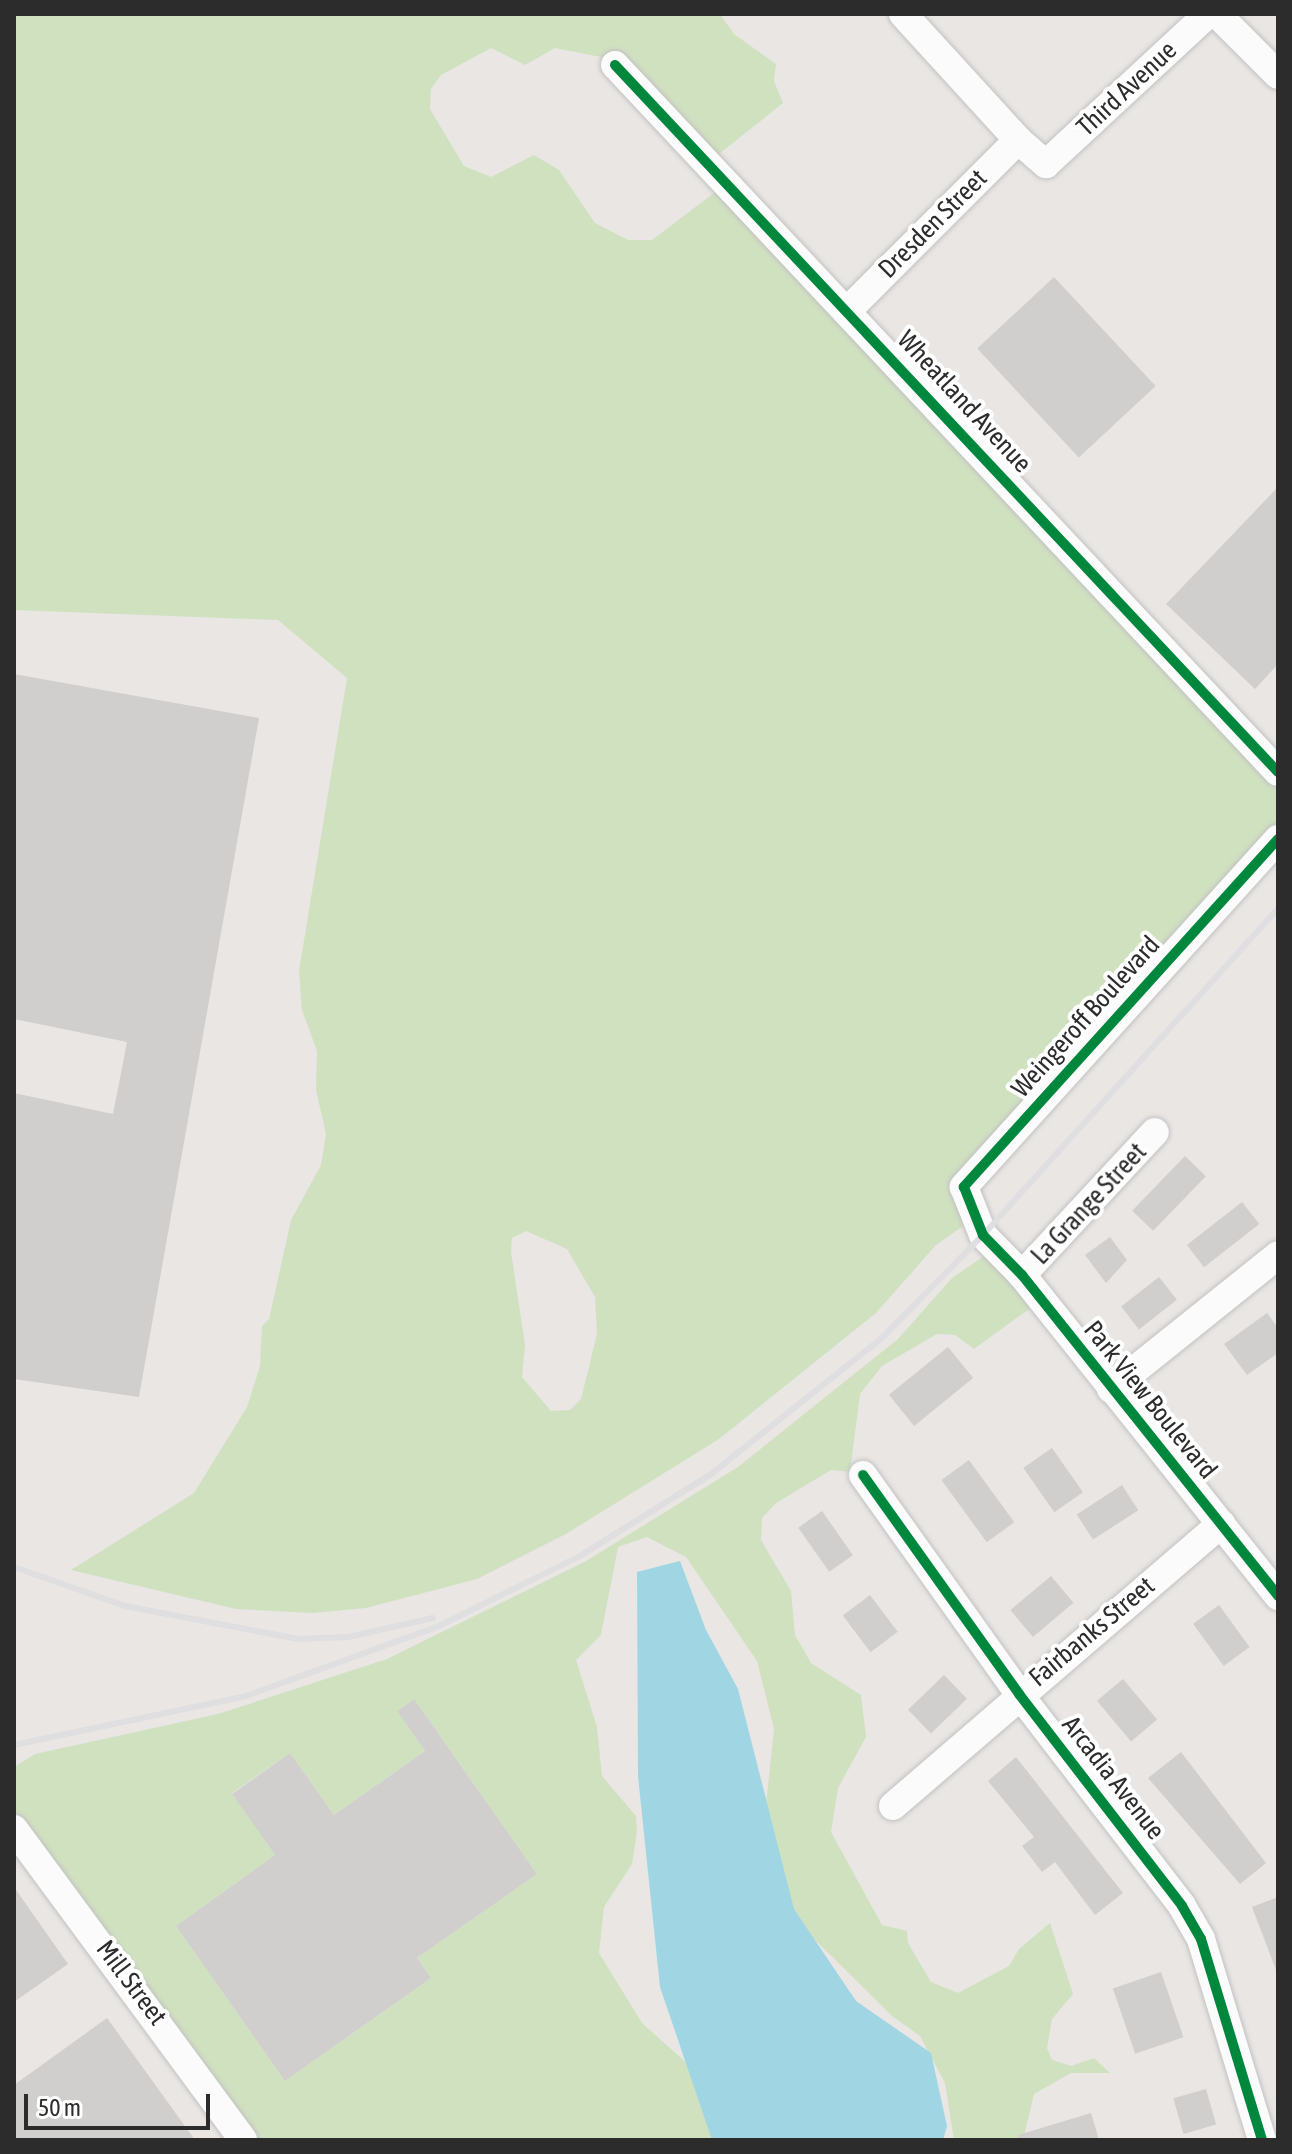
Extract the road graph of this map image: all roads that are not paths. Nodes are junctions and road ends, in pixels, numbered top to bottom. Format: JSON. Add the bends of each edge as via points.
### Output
{"nodes":[{"id":1,"x":903,"y":14,"type":"edge"},
{"id":2,"x":1208,"y":14,"type":"edge"},
{"id":3,"x":1217,"y":14,"type":"edge"},
{"id":4,"x":615,"y":65,"type":"dead end"},
{"id":5,"x":1278,"y":75,"type":"edge"},
{"id":6,"x":1018,"y":140,"type":"junction"},
{"id":7,"x":849,"y":309,"type":"junction"},
{"id":8,"x":1278,"y":772,"type":"edge"},
{"id":9,"x":1278,"y":839,"type":"edge"},
{"id":10,"x":1155,"y":1132,"type":"dead end"},
{"id":11,"x":983,"y":1235,"type":"joint"},
{"id":12,"x":1278,"y":1255,"type":"edge"},
{"id":13,"x":1022,"y":1275,"type":"junction"},
{"id":14,"x":1111,"y":1389,"type":"junction"},
{"id":15,"x":863,"y":1475,"type":"dead end"},
{"id":16,"x":1221,"y":1524,"type":"junction"},
{"id":17,"x":1278,"y":1596,"type":"edge"},
{"id":18,"x":1019,"y":1694,"type":"junction"},
{"id":19,"x":893,"y":1806,"type":"dead end"},
{"id":20,"x":14,"y":1829,"type":"edge"},
{"id":21,"x":243,"y":2140,"type":"edge"},
{"id":22,"x":1262,"y":2140,"type":"edge"}],
"edges":[{"from":1,"to":6,"type":"street"},
{"from":2,"to":6,"type":"street","name":"Third Avenue","via":[[1046,164]]},
{"from":3,"to":5,"type":"street"},
{"from":4,"to":7,"type":"street","name":"Wheatland Avenue"},
{"from":6,"to":7,"type":"street","name":"Dresden Street"},
{"from":7,"to":8,"type":"street","name":"Wheatland Avenue"},
{"from":9,"to":11,"type":"street","name":"Weingeroff Boulevard","via":[[969,1180],[964,1187]]},
{"from":10,"to":13,"type":"street","name":"La Grange Street"},
{"from":11,"to":13,"type":"street","name":"Park View Boulevard"},
{"from":12,"to":14,"type":"street"},
{"from":13,"to":14,"type":"street","name":"Park View Boulevard"},
{"from":14,"to":16,"type":"street","name":"Park View Boulevard"},
{"from":15,"to":18,"type":"street","name":"Arcadia Avenue"},
{"from":16,"to":17,"type":"street","name":"Park View Boulevard"},
{"from":16,"to":18,"type":"street","name":"Fairbanks Street"},
{"from":18,"to":19,"type":"street","name":"Fairbanks Street"},
{"from":18,"to":22,"type":"street","name":"Arcadia Avenue","via":[[1134,1840],[1201,1939]]},
{"from":20,"to":21,"type":"street","name":"Mill Street"}]}
